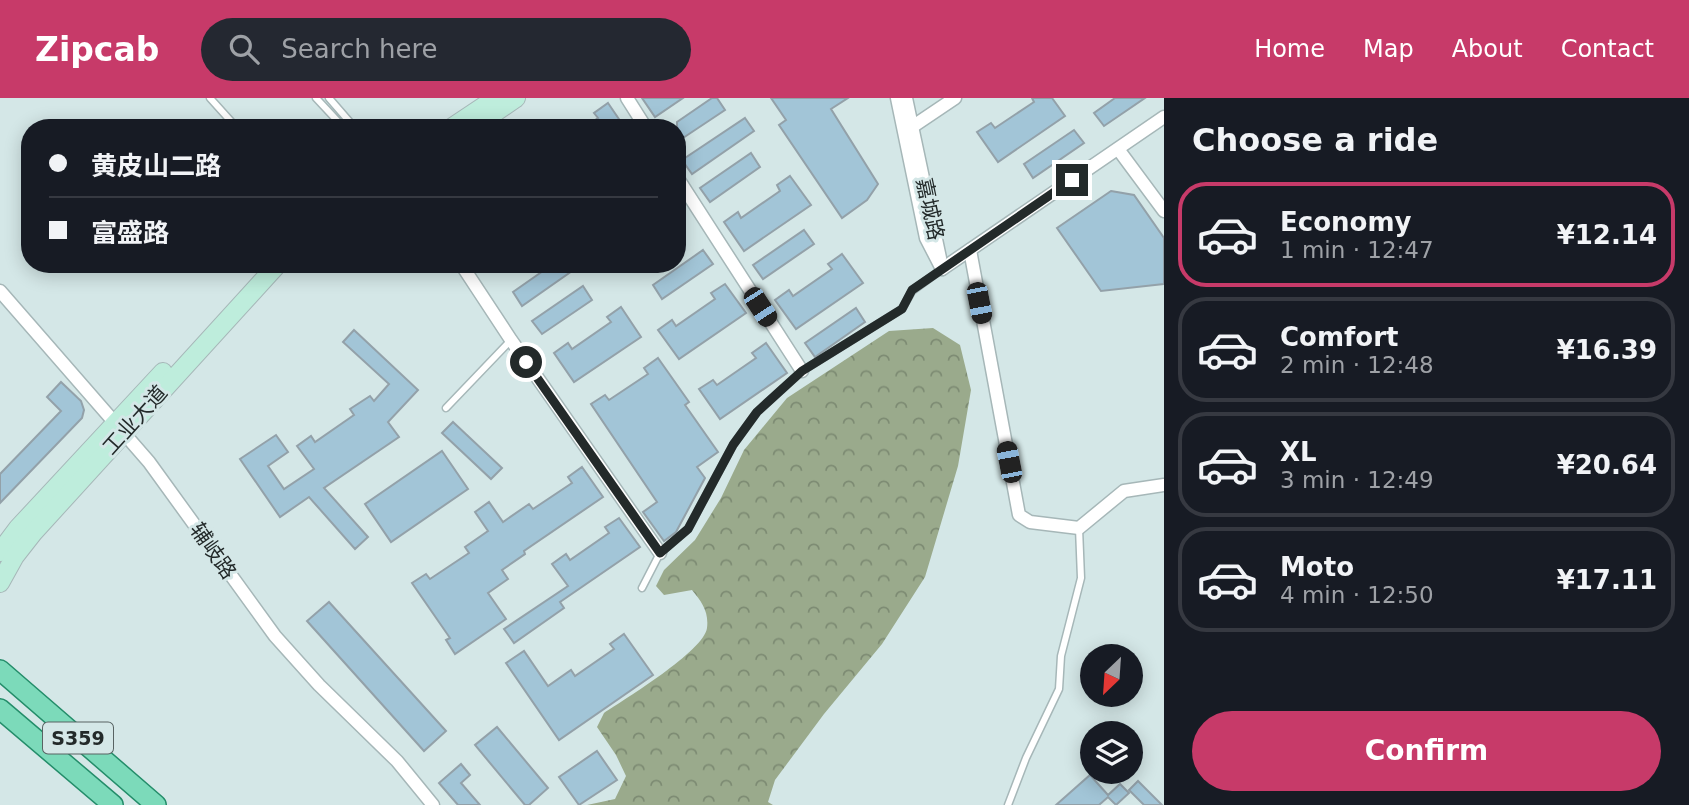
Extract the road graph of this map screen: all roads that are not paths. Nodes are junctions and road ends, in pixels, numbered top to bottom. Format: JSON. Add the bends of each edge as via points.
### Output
{"nodes":[{"id":1,"x":210,"y":98,"type":"edge"},
{"id":2,"x":316,"y":98,"type":"edge"},
{"id":3,"x":329,"y":98,"type":"edge"},
{"id":4,"x":496,"y":98,"type":"edge"},
{"id":5,"x":516,"y":98,"type":"edge"},
{"id":6,"x":627,"y":98,"type":"edge"},
{"id":7,"x":897,"y":98,"type":"edge"},
{"id":8,"x":906,"y":98,"type":"edge"},
{"id":9,"x":955,"y":98,"type":"edge"},
{"id":10,"x":1164,"y":117,"type":"edge"},
{"id":11,"x":229,"y":119,"type":"edge"},
{"id":12,"x":336,"y":119,"type":"edge"},
{"id":13,"x":347,"y":119,"type":"edge"},
{"id":14,"x":464,"y":119,"type":"edge"},
{"id":15,"x":485,"y":119,"type":"edge"},
{"id":16,"x":640,"y":119,"type":"edge"},
{"id":17,"x":907,"y":131,"type":"junction"},
{"id":18,"x":1118,"y":149,"type":"junction"},
{"id":19,"x":686,"y":191,"type":"edge"},
{"id":20,"x":1164,"y":211,"type":"edge"},
{"id":21,"x":970,"y":250,"type":"junction"},
{"id":22,"x":942,"y":269,"type":"junction"},
{"id":23,"x":255,"y":273,"type":"edge"},
{"id":24,"x":269,"y":273,"type":"edge"},
{"id":25,"x":467,"y":273,"type":"edge"},
{"id":26,"x":0,"y":291,"type":"edge"},
{"id":27,"x":511,"y":340,"type":"junction"},
{"id":28,"x":802,"y":371,"type":"junction"},
{"id":29,"x":446,"y":408,"type":"dead end"},
{"id":30,"x":120,"y":428,"type":"junction"},
{"id":31,"x":1164,"y":485,"type":"edge"},
{"id":32,"x":1079,"y":528,"type":"junction"},
{"id":33,"x":0,"y":552,"type":"edge"},
{"id":34,"x":660,"y":553,"type":"junction"},
{"id":35,"x":0,"y":583,"type":"edge"},
{"id":36,"x":642,"y":589,"type":"dead end"},
{"id":37,"x":0,"y":670,"type":"edge"},
{"id":38,"x":0,"y":709,"type":"edge"},
{"id":39,"x":0,"y":716,"type":"edge"},
{"id":40,"x":19,"y":725,"type":"junction"},
{"id":41,"x":113,"y":805,"type":"edge"},
{"id":42,"x":156,"y":805,"type":"edge"},
{"id":43,"x":433,"y":805,"type":"edge"},
{"id":44,"x":1008,"y":805,"type":"edge"}],
"edges":[{"from":1,"to":11,"type":"lane"},
{"from":2,"to":12,"type":"lane"},
{"from":3,"to":13,"type":"lane"},
{"from":4,"to":14,"type":"street"},
{"from":5,"to":15,"type":"street"},
{"from":6,"to":16,"type":"street"},
{"from":7,"to":17,"type":"street","name":"嘉城路"},
{"from":8,"to":17,"type":"street","name":"嘉城路"},
{"from":9,"to":17,"type":"street"},
{"from":10,"to":18,"type":"street"},
{"from":17,"to":22,"type":"street","name":"嘉城路"},
{"from":18,"to":20,"type":"street"},
{"from":18,"to":21,"type":"street"},
{"from":19,"to":28,"type":"street"},
{"from":21,"to":22,"type":"street"},
{"from":21,"to":32,"type":"street","via":[[1019,515],[1030,523]]},
{"from":22,"to":28,"type":"lane","via":[[912,290],[902,309]]},
{"from":23,"to":30,"type":"street","name":"工业大道"},
{"from":24,"to":30,"type":"street","name":"工业大道"},
{"from":25,"to":27,"type":"street"},
{"from":26,"to":30,"type":"street","name":"辅岐路"},
{"from":27,"to":29,"type":"lane"},
{"from":27,"to":34,"type":"street"},
{"from":28,"to":34,"type":"lane","via":[[757,412],[733,445],[688,529]]},
{"from":30,"to":33,"type":"street","name":"工业大道","via":[[18,528]]},
{"from":30,"to":35,"type":"street","name":"工业大道","via":[[15,556]]},
{"from":30,"to":43,"type":"street","name":"辅岐路","via":[[167,485],[275,636],[397,761]]},
{"from":31,"to":32,"type":"street","via":[[1124,491]]},
{"from":32,"to":44,"type":"lane","via":[[1081,578],[1061,656],[1059,688]]},
{"from":34,"to":36,"type":"lane"},
{"from":37,"to":42,"type":"main road","number":"S359"},
{"from":38,"to":40,"type":"main road","number":"S359"},
{"from":39,"to":40,"type":"main road"},
{"from":40,"to":41,"type":"main road","number":"S359"}]}
